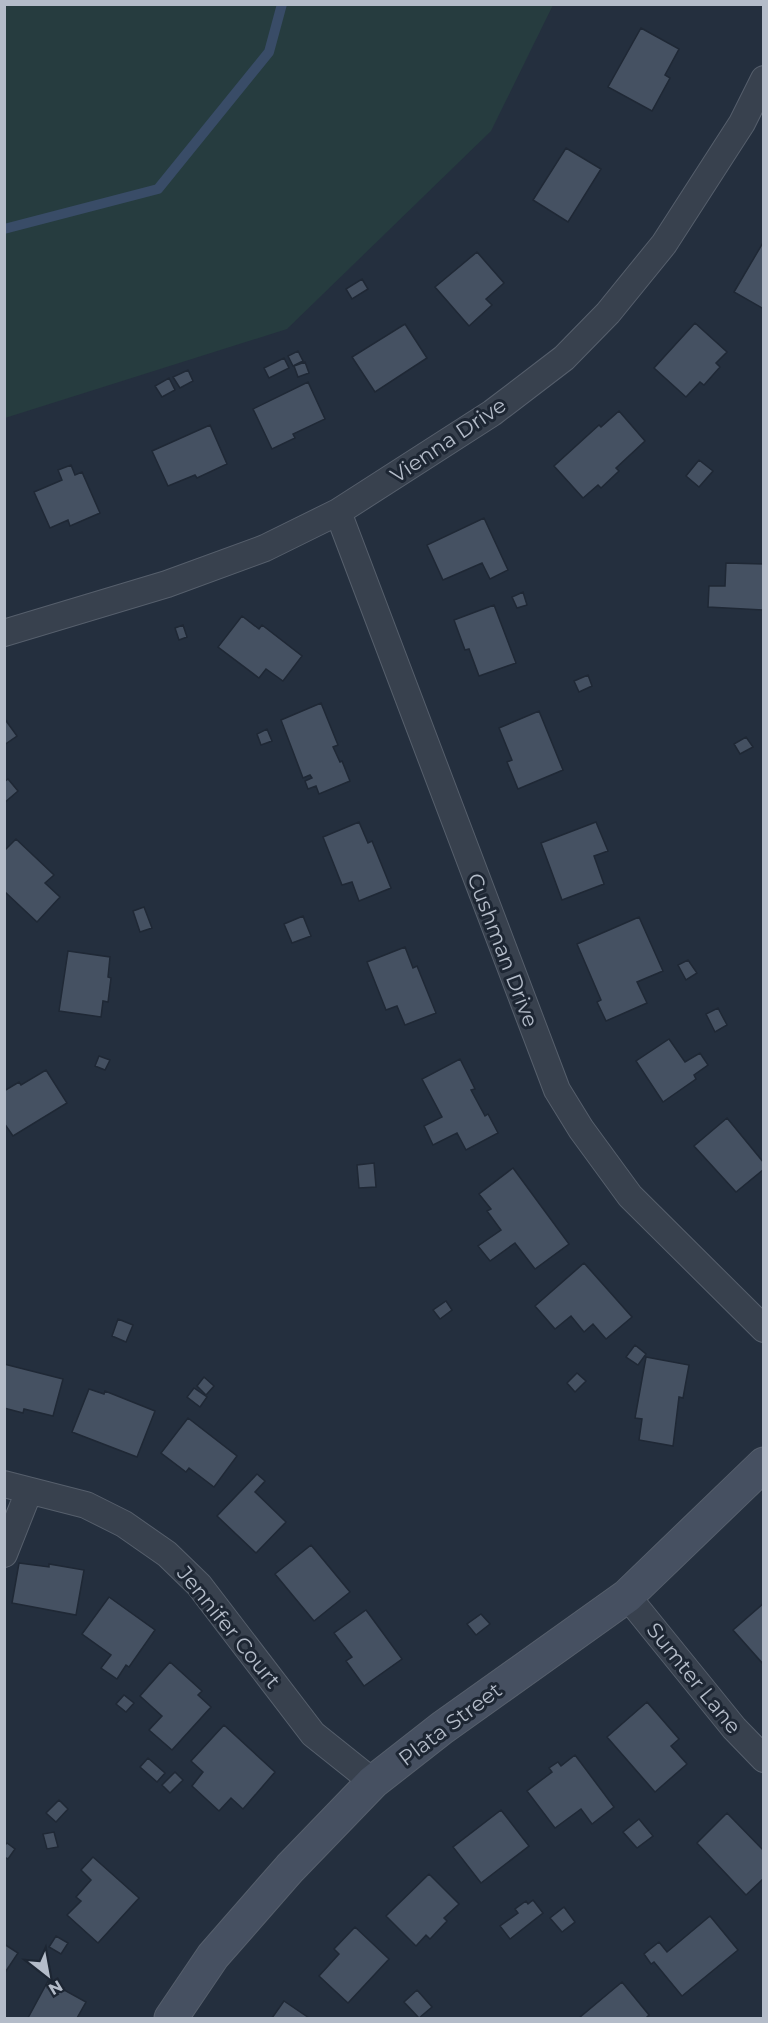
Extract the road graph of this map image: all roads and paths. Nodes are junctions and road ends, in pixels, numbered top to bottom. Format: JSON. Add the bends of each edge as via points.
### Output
{"nodes":[{"id":1,"x":764,"y":80,"type":"edge"},
{"id":2,"x":338,"y":513,"type":"junction"},
{"id":3,"x":4,"y":633,"type":"edge"},
{"id":4,"x":764,"y":1329,"type":"edge"},
{"id":5,"x":764,"y":1464,"type":"edge"},
{"id":6,"x":4,"y":1484,"type":"edge"},
{"id":7,"x":29,"y":1491,"type":"junction"},
{"id":8,"x":4,"y":1554,"type":"edge"},
{"id":9,"x":627,"y":1596,"type":"junction"},
{"id":10,"x":764,"y":1759,"type":"edge"},
{"id":11,"x":373,"y":1782,"type":"junction"},
{"id":12,"x":171,"y":2019,"type":"edge"}],
"edges":[{"from":1,"to":2,"type":"street","name":"Vienna Drive","via":[[742,123],[664,244],[608,313],[564,358],[492,413]]},
{"from":2,"to":3,"type":"street","name":"Vienna Drive","via":[[265,548],[167,584]]},
{"from":2,"to":4,"type":"street","name":"Cushman Drive","via":[[557,1090],[580,1130],[630,1196]]},
{"from":5,"to":9,"type":"street","name":"Plata Street"},
{"from":6,"to":7,"type":"street","name":"Jennifer Court"},
{"from":7,"to":8,"type":"street"},
{"from":7,"to":11,"type":"street","name":"Jennifer Court","via":[[86,1505],[124,1524],[167,1554],[199,1585],[314,1734]]},
{"from":9,"to":10,"type":"street","name":"Sumter Lane","via":[[734,1728]]},
{"from":9,"to":11,"type":"street","name":"Plata Street"},
{"from":11,"to":12,"type":"street","name":"Plata Street","via":[[213,1956]]}]}
